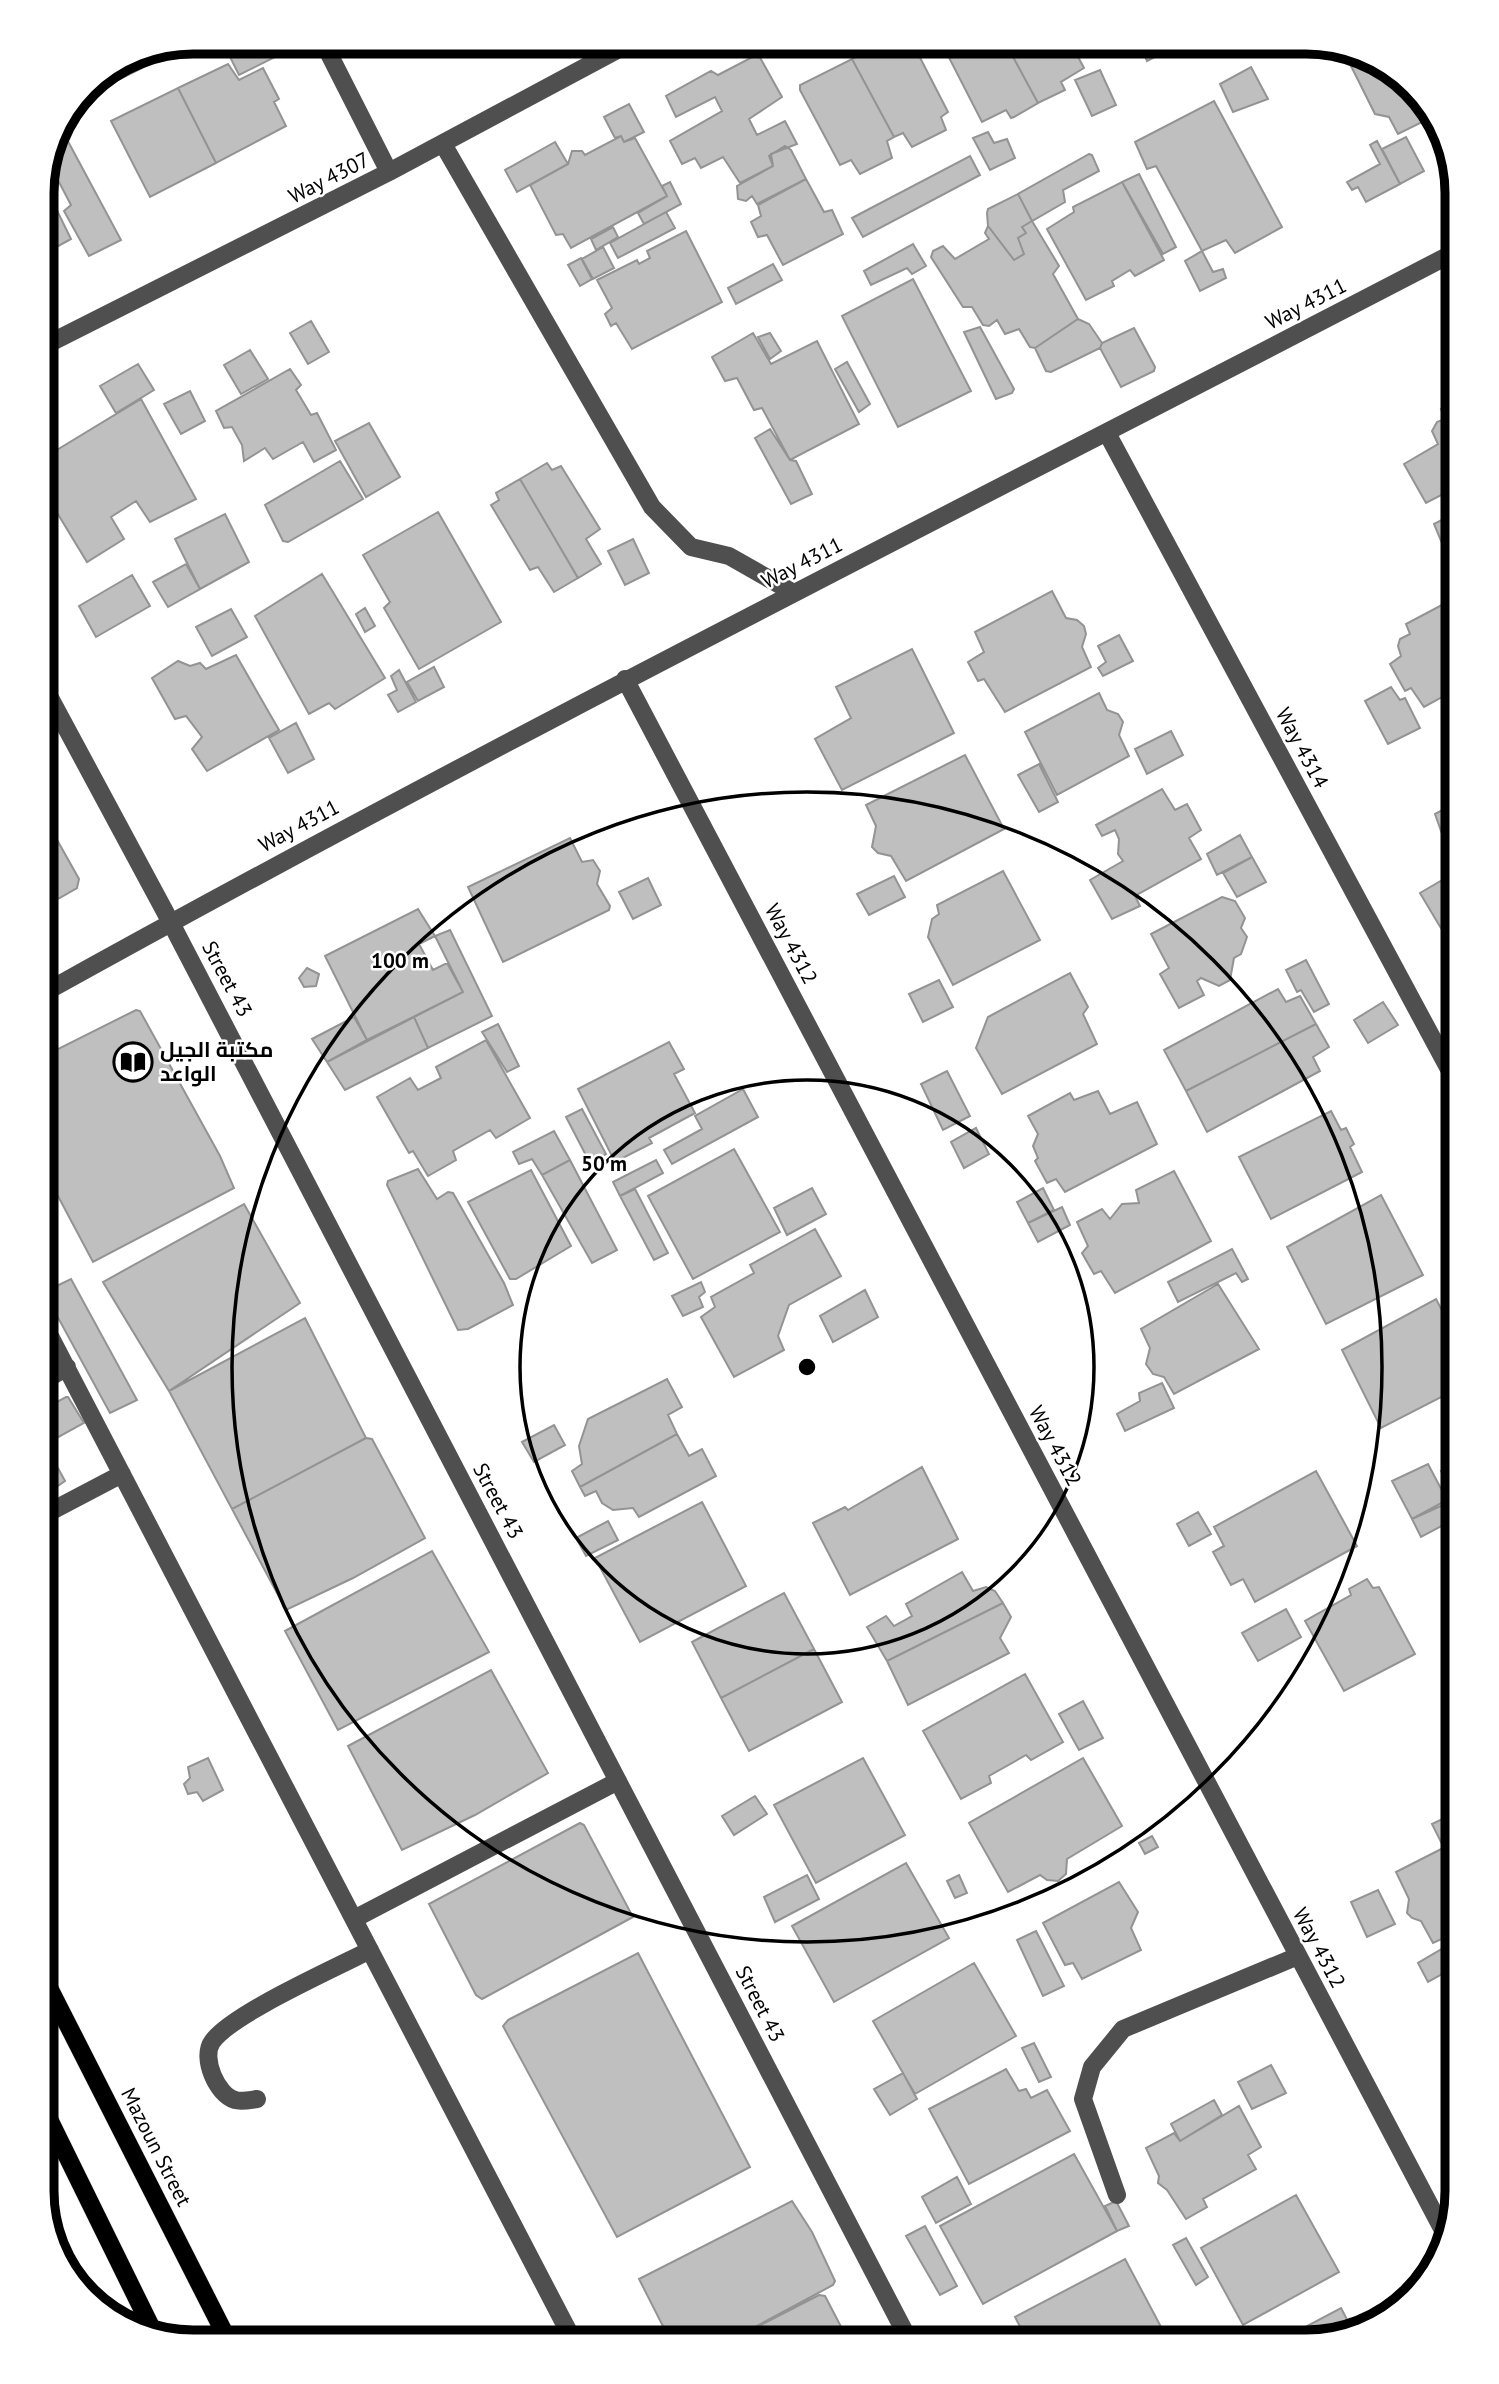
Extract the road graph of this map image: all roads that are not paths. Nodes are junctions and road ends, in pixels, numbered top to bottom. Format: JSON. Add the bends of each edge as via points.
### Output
{"nodes":[{"id":1,"x":330,"y":55,"type":"edge"},
{"id":2,"x":608,"y":55,"type":"edge"},
{"id":3,"x":443,"y":144,"type":"junction"},
{"id":4,"x":389,"y":172,"type":"junction"},
{"id":5,"x":1445,"y":257,"type":"edge"},
{"id":6,"x":55,"y":340,"type":"edge"},
{"id":7,"x":1107,"y":433,"type":"junction"},
{"id":8,"x":794,"y":593,"type":"junction"},
{"id":9,"x":625,"y":679,"type":"junction"},
{"id":10,"x":55,"y":707,"type":"edge"},
{"id":11,"x":170,"y":921,"type":"junction"},
{"id":12,"x":55,"y":987,"type":"edge"},
{"id":13,"x":1445,"y":1062,"type":"edge"},
{"id":14,"x":54,"y":1345,"type":"edge"},
{"id":15,"x":66,"y":1367,"type":"junction"},
{"id":16,"x":54,"y":1374,"type":"edge"},
{"id":17,"x":122,"y":1474,"type":"junction"},
{"id":18,"x":54,"y":1510,"type":"edge"},
{"id":19,"x":618,"y":1781,"type":"junction"},
{"id":20,"x":354,"y":1919,"type":"junction"},
{"id":21,"x":370,"y":1950,"type":"junction"},
{"id":22,"x":1298,"y":1956,"type":"junction"},
{"id":23,"x":54,"y":1998,"type":"edge"},
{"id":24,"x":257,"y":2099,"type":"dead end"},
{"id":25,"x":54,"y":2129,"type":"edge"},
{"id":26,"x":1117,"y":2195,"type":"dead end"},
{"id":27,"x":1440,"y":2225,"type":"edge"},
{"id":28,"x":148,"y":2322,"type":"edge"},
{"id":29,"x":222,"y":2329,"type":"edge"},
{"id":30,"x":567,"y":2329,"type":"edge"},
{"id":31,"x":904,"y":2330,"type":"edge"}],
"edges":[{"from":1,"to":4,"type":"street"},
{"from":2,"to":3,"type":"street","name":"Way 4307"},
{"from":3,"to":4,"type":"street","name":"Way 4307"},
{"from":3,"to":8,"type":"street","via":[[652,507],[691,547],[730,556]]},
{"from":4,"to":6,"type":"street","name":"Way 4307"},
{"from":5,"to":7,"type":"street","name":"Way 4311"},
{"from":7,"to":8,"type":"street","name":"Way 4311"},
{"from":7,"to":13,"type":"street","name":"Way 4314"},
{"from":8,"to":9,"type":"street","name":"Way 4311"},
{"from":9,"to":11,"type":"street","name":"Way 4311"},
{"from":9,"to":22,"type":"street","name":"Way 4312"},
{"from":10,"to":11,"type":"street","name":"Street 43"},
{"from":11,"to":12,"type":"street","name":"Way 4311"},
{"from":11,"to":19,"type":"street","name":"Street 43"},
{"from":14,"to":15,"type":"street"},
{"from":15,"to":16,"type":"street"},
{"from":15,"to":17,"type":"street"},
{"from":17,"to":18,"type":"street"},
{"from":17,"to":20,"type":"street"},
{"from":19,"to":20,"type":"street"},
{"from":19,"to":31,"type":"street","name":"Street 43"},
{"from":20,"to":21,"type":"street"},
{"from":21,"to":24,"type":"street","via":[[232,2022],[211,2043],[207,2059],[223,2093],[236,2101]]},
{"from":21,"to":30,"type":"street"},
{"from":22,"to":26,"type":"street","via":[[1123,2029],[1091,2067],[1083,2099]]},
{"from":22,"to":27,"type":"street","name":"Way 4312"},
{"from":23,"to":29,"type":"main road","name":"Mazoun Street"},
{"from":25,"to":28,"type":"main road"}]}
